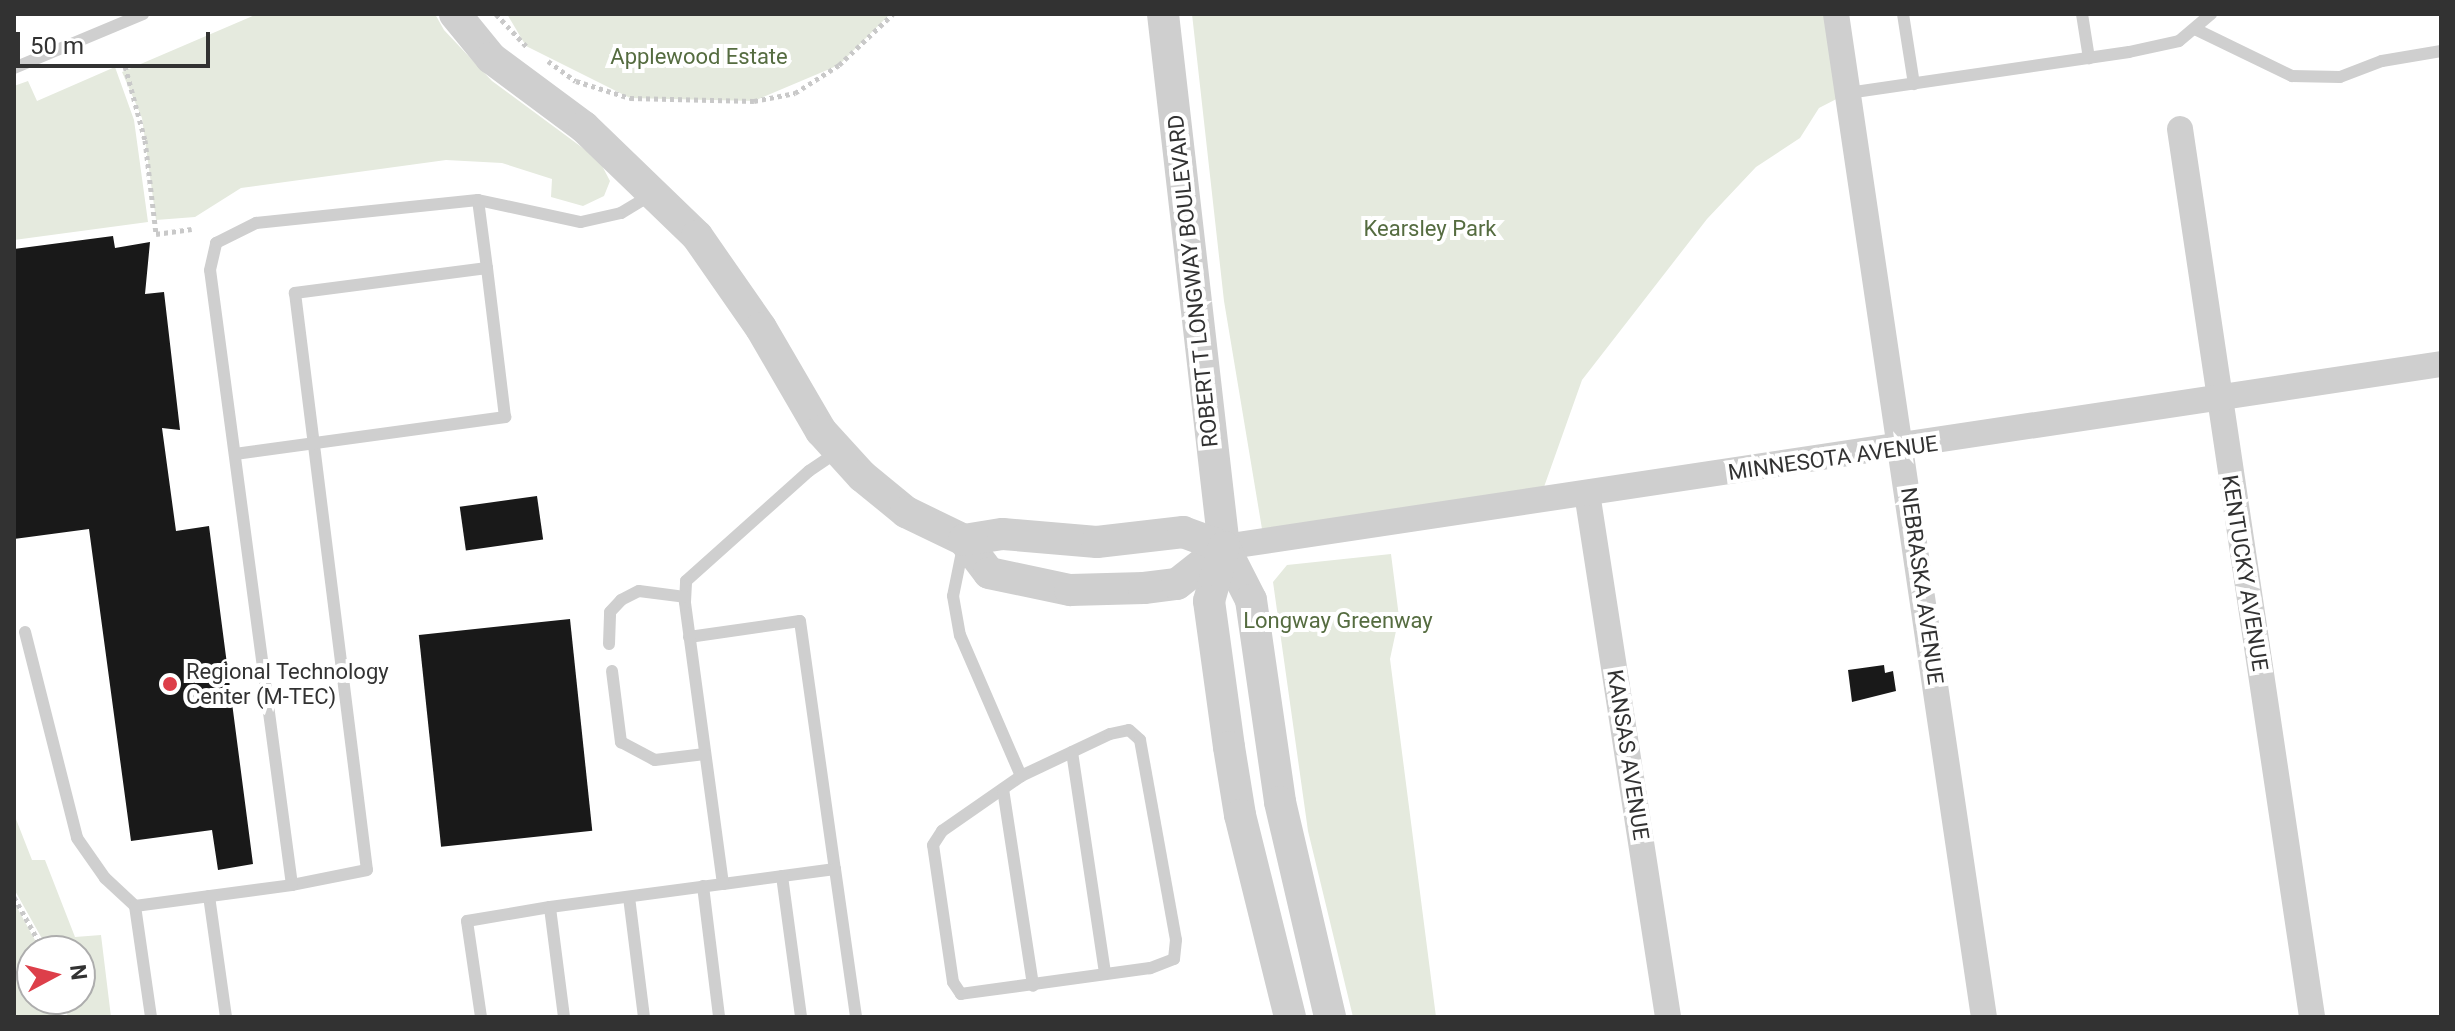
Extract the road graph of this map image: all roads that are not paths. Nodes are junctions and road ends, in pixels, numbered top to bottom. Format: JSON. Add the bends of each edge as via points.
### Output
{"nodes":[{"id":1,"x":143,"y":14,"type":"edge"},
{"id":2,"x":455,"y":14,"type":"edge"},
{"id":3,"x":1163,"y":14,"type":"edge"},
{"id":4,"x":1836,"y":14,"type":"edge"},
{"id":5,"x":1903,"y":14,"type":"edge"},
{"id":6,"x":2082,"y":14,"type":"edge"},
{"id":7,"x":2211,"y":14,"type":"edge"},
{"id":8,"x":2195,"y":29,"type":"junction"},
{"id":9,"x":2441,"y":51,"type":"edge"},
{"id":10,"x":2089,"y":58,"type":"junction"},
{"id":11,"x":14,"y":68,"type":"edge"},
{"id":12,"x":1914,"y":84,"type":"junction"},
{"id":13,"x":1848,"y":93,"type":"junction"},
{"id":14,"x":2180,"y":129,"type":"dead end"},
{"id":15,"x":654,"y":193,"type":"junction"},
{"id":16,"x":478,"y":200,"type":"junction"},
{"id":17,"x":487,"y":268,"type":"junction"},
{"id":18,"x":2441,"y":364,"type":"edge"},
{"id":19,"x":2219,"y":397,"type":"junction"},
{"id":20,"x":313,"y":442,"type":"junction"},
{"id":21,"x":1902,"y":448,"type":"junction"},
{"id":22,"x":839,"y":451,"type":"junction"},
{"id":23,"x":235,"y":454,"type":"junction"},
{"id":24,"x":1587,"y":493,"type":"junction"},
{"id":25,"x":964,"y":540,"type":"junction"},
{"id":26,"x":1224,"y":547,"type":"junction"},
{"id":27,"x":685,"y":597,"type":"junction"},
{"id":28,"x":25,"y":632,"type":"dead end"},
{"id":29,"x":689,"y":637,"type":"junction"},
{"id":30,"x":609,"y":644,"type":"dead end"},
{"id":31,"x":612,"y":671,"type":"dead end"},
{"id":32,"x":1072,"y":752,"type":"junction"},
{"id":33,"x":705,"y":754,"type":"junction"},
{"id":34,"x":1021,"y":776,"type":"junction"},
{"id":35,"x":1003,"y":789,"type":"junction"},
{"id":36,"x":835,"y":869,"type":"junction"},
{"id":37,"x":782,"y":876,"type":"junction"},
{"id":38,"x":723,"y":884,"type":"junction"},
{"id":39,"x":292,"y":885,"type":"junction"},
{"id":40,"x":703,"y":886,"type":"junction"},
{"id":41,"x":209,"y":896,"type":"junction"},
{"id":42,"x":629,"y":897,"type":"junction"},
{"id":43,"x":135,"y":906,"type":"junction"},
{"id":44,"x":550,"y":907,"type":"junction"},
{"id":45,"x":1105,"y":974,"type":"junction"},
{"id":46,"x":1033,"y":986,"type":"junction"},
{"id":47,"x":151,"y":1017,"type":"edge"},
{"id":48,"x":226,"y":1017,"type":"edge"},
{"id":49,"x":481,"y":1017,"type":"edge"},
{"id":50,"x":564,"y":1017,"type":"edge"},
{"id":51,"x":644,"y":1017,"type":"edge"},
{"id":52,"x":719,"y":1017,"type":"edge"},
{"id":53,"x":801,"y":1017,"type":"edge"},
{"id":54,"x":856,"y":1017,"type":"edge"},
{"id":55,"x":1290,"y":1017,"type":"edge"},
{"id":56,"x":1330,"y":1017,"type":"edge"},
{"id":57,"x":1668,"y":1017,"type":"edge"},
{"id":58,"x":1984,"y":1017,"type":"edge"},
{"id":59,"x":2312,"y":1017,"type":"edge"}],
"edges":[{"from":1,"to":11,"type":"lane"},
{"from":2,"to":15,"type":"street","via":[[491,58],[584,127]]},
{"from":3,"to":26,"type":"street","name":"ROBERT T LONGWAY BOULEVARD"},
{"from":4,"to":13,"type":"street","name":"NEBRASKA AVENUE"},
{"from":5,"to":12,"type":"lane"},
{"from":6,"to":10,"type":"lane"},
{"from":7,"to":8,"type":"lane"},
{"from":8,"to":9,"type":"lane","via":[[2292,76],[2340,77],[2382,61]]},
{"from":8,"to":10,"type":"lane","via":[[2179,41]]},
{"from":10,"to":12,"type":"lane"},
{"from":12,"to":13,"type":"lane"},
{"from":13,"to":21,"type":"street","name":"NEBRASKA AVENUE"},
{"from":14,"to":19,"type":"street","name":"KENTUCKY AVENUE"},
{"from":15,"to":16,"type":"lane","via":[[621,213],[581,222]]},
{"from":15,"to":22,"type":"street","via":[[711,254],[804,405]]},
{"from":16,"to":17,"type":"lane"},
{"from":16,"to":23,"type":"lane","via":[[256,223],[216,243],[210,270]]},
{"from":17,"to":20,"type":"lane","via":[[295,293]]},
{"from":17,"to":20,"type":"lane","via":[[505,417]]},
{"from":18,"to":19,"type":"street","name":"MINNESOTA AVENUE"},
{"from":19,"to":21,"type":"street","name":"MINNESOTA AVENUE"},
{"from":19,"to":59,"type":"street","name":"KENTUCKY AVENUE"},
{"from":20,"to":23,"type":"lane"},
{"from":20,"to":39,"type":"lane","via":[[367,870]]},
{"from":21,"to":24,"type":"street","name":"MINNESOTA AVENUE"},
{"from":21,"to":58,"type":"street","name":"NEBRASKA AVENUE"},
{"from":22,"to":25,"type":"street","via":[[883,497]]},
{"from":22,"to":27,"type":"lane","via":[[706,562],[686,581]]},
{"from":23,"to":39,"type":"lane"},
{"from":24,"to":26,"type":"street","name":"MINNESOTA AVENUE"},
{"from":24,"to":57,"type":"street","name":"KANSAS AVENUE"},
{"from":25,"to":26,"type":"street","via":[[1003,534],[1097,542],[1183,532]]},
{"from":25,"to":26,"type":"street","via":[[989,573],[1081,590],[1177,584]]},
{"from":25,"to":34,"type":"lane","via":[[953,596],[960,635]]},
{"from":26,"to":55,"type":"street","name":"ROBERT T LONGWAY BOULEVARD","via":[[1209,601],[1229,747],[1243,829]]},
{"from":26,"to":56,"type":"street","name":"ROBERT T LONGWAY BOULEVARD","via":[[1251,600],[1280,802]]},
{"from":27,"to":29,"type":"lane"},
{"from":27,"to":30,"type":"lane","via":[[639,591],[621,600],[610,612]]},
{"from":28,"to":43,"type":"lane","via":[[77,838],[105,878]]},
{"from":29,"to":33,"type":"lane"},
{"from":29,"to":36,"type":"lane","via":[[800,621]]},
{"from":31,"to":33,"type":"lane","via":[[621,742],[655,760]]},
{"from":32,"to":34,"type":"lane"},
{"from":32,"to":45,"type":"lane"},
{"from":32,"to":45,"type":"lane","via":[[1129,730],[1140,740],[1176,940],[1174,959]]},
{"from":33,"to":38,"type":"lane"},
{"from":34,"to":35,"type":"lane"},
{"from":35,"to":46,"type":"lane"},
{"from":35,"to":46,"type":"lane","via":[[942,831],[933,845],[953,982],[961,994]]},
{"from":36,"to":37,"type":"lane"},
{"from":36,"to":54,"type":"lane"},
{"from":37,"to":38,"type":"lane"},
{"from":37,"to":53,"type":"lane"},
{"from":38,"to":40,"type":"lane"},
{"from":39,"to":41,"type":"lane"},
{"from":40,"to":42,"type":"lane"},
{"from":40,"to":52,"type":"lane"},
{"from":41,"to":43,"type":"lane"},
{"from":41,"to":48,"type":"lane"},
{"from":42,"to":44,"type":"lane"},
{"from":42,"to":51,"type":"lane"},
{"from":43,"to":47,"type":"lane"},
{"from":44,"to":49,"type":"lane","via":[[467,921]]},
{"from":44,"to":50,"type":"lane"},
{"from":45,"to":46,"type":"lane"}]}
